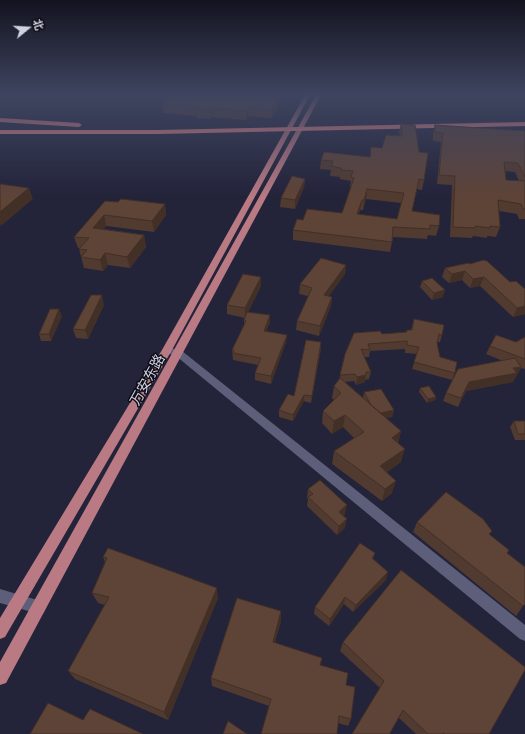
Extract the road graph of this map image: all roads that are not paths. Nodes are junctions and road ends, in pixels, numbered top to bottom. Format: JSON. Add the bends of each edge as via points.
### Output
{"nodes":[{"id":1,"x":258,"y":129,"type":"edge"},
{"id":2,"x":290,"y":129,"type":"edge"},
{"id":3,"x":300,"y":129,"type":"edge"},
{"id":4,"x":0,"y":132,"type":"edge"},
{"id":5,"x":130,"y":132,"type":"junction"},
{"id":6,"x":0,"y":135,"type":"edge"},
{"id":7,"x":173,"y":352,"type":"junction"},
{"id":8,"x":0,"y":596,"type":"edge"},
{"id":9,"x":18,"y":601,"type":"junction"},
{"id":10,"x":39,"y":607,"type":"junction"},
{"id":11,"x":0,"y":632,"type":"edge"},
{"id":12,"x":525,"y":634,"type":"edge"},
{"id":13,"x":0,"y":677,"type":"edge"}],
"edges":[{"from":1,"to":5,"type":"highway"},
{"from":2,"to":7,"type":"main road","name":"万安东路"},
{"from":3,"to":7,"type":"main road","name":"万安东路"},
{"from":4,"to":5,"type":"highway"},
{"from":5,"to":6,"type":"highway"},
{"from":7,"to":9,"type":"main road","name":"万安东路"},
{"from":7,"to":10,"type":"main road","name":"万安东路"},
{"from":7,"to":12,"type":"street"},
{"from":8,"to":9,"type":"street"},
{"from":9,"to":10,"type":"street"},
{"from":9,"to":11,"type":"main road","name":"万安东路"},
{"from":10,"to":13,"type":"main road","name":"万安东路"}]}
